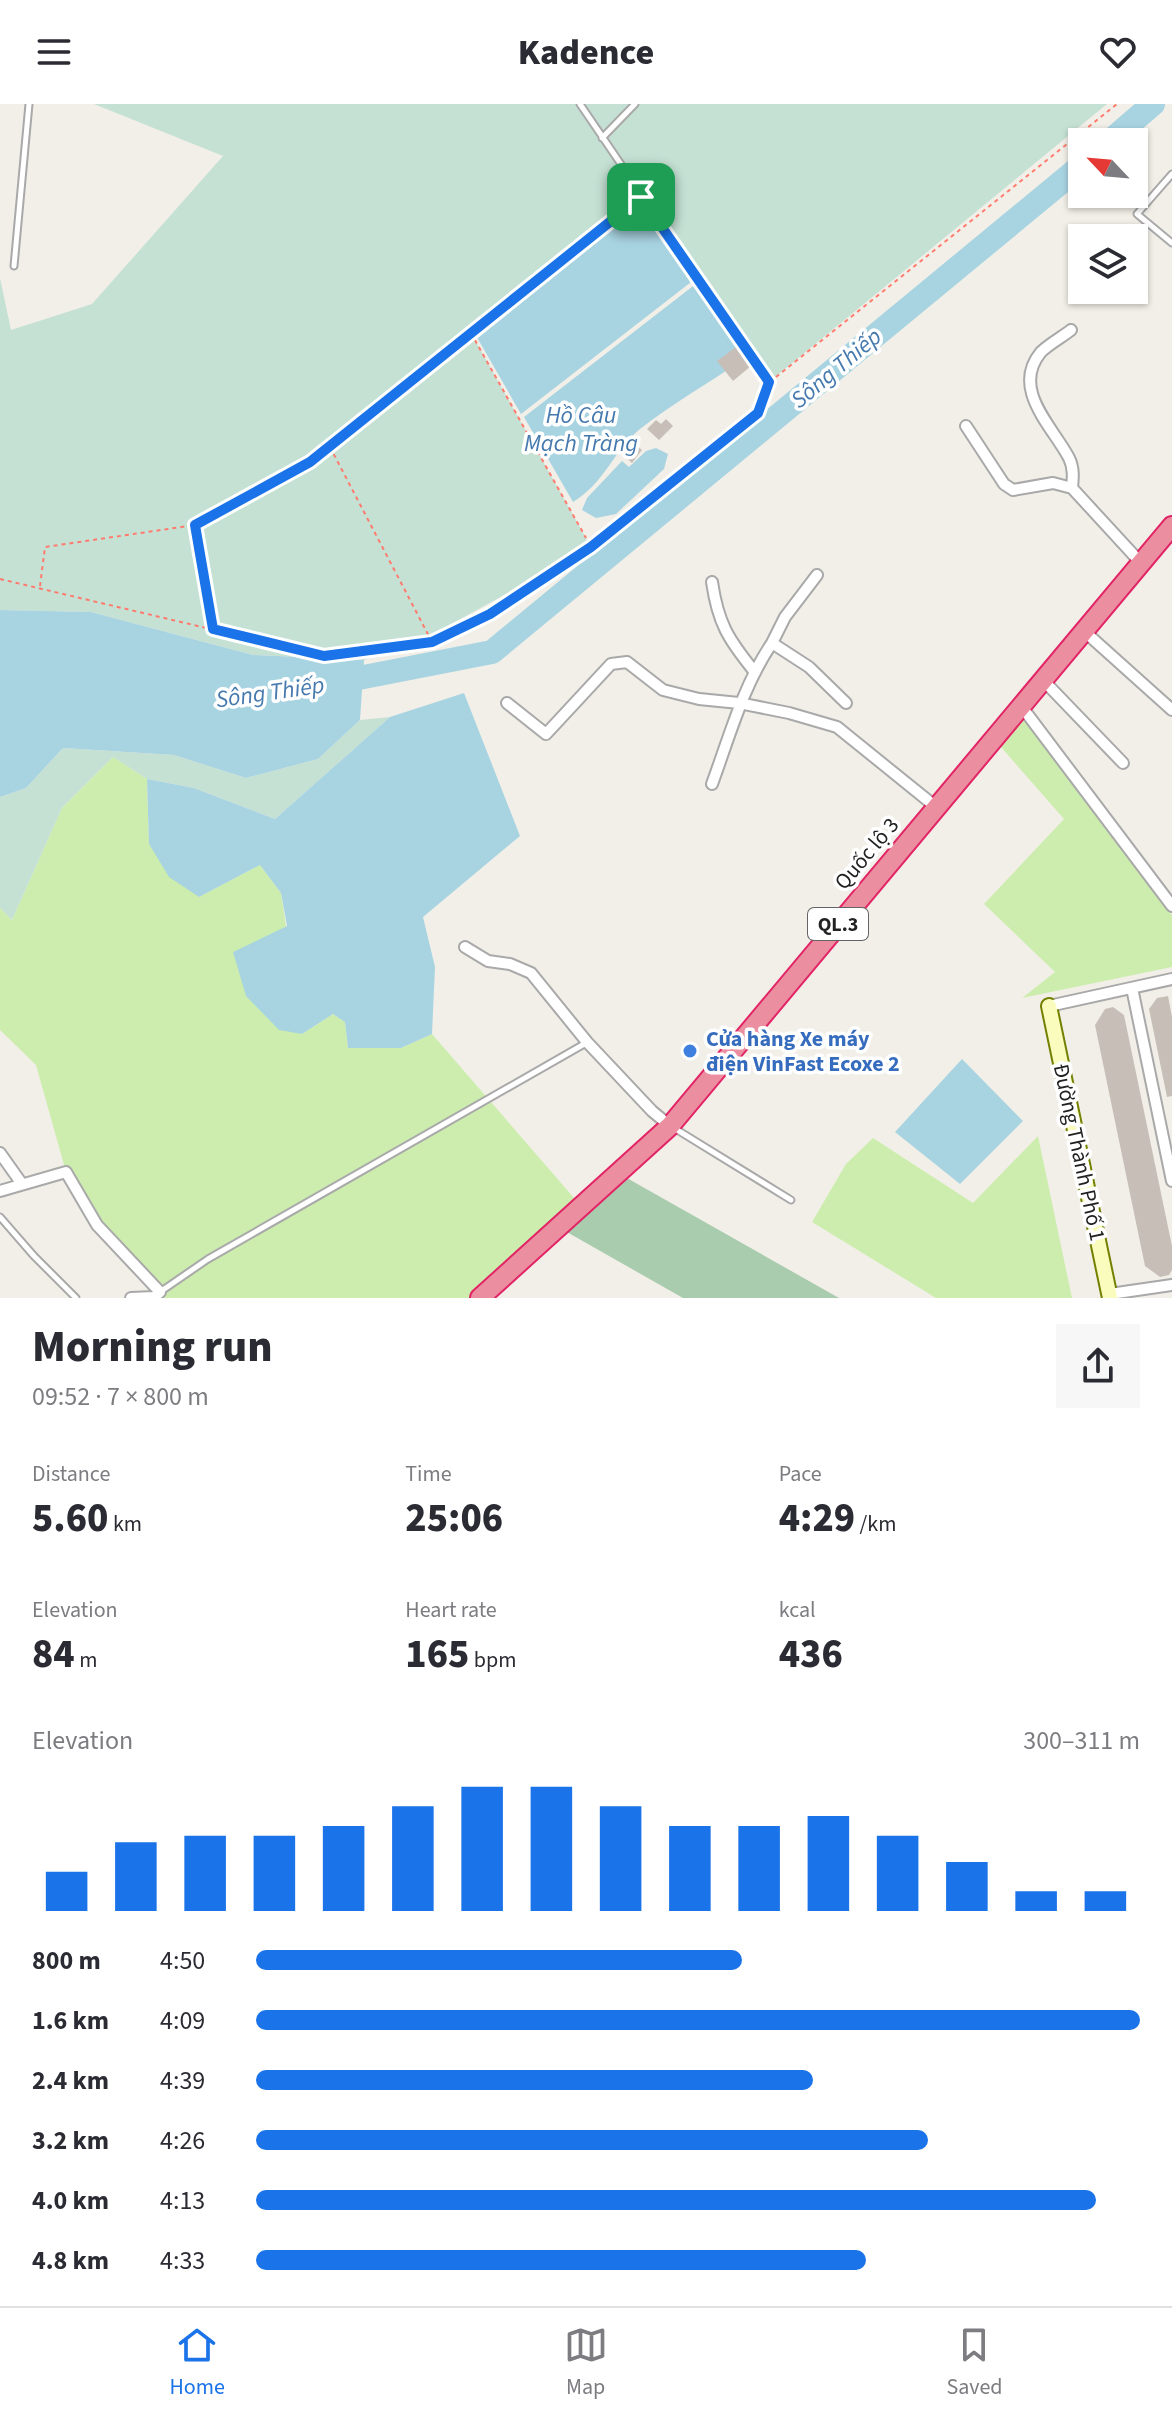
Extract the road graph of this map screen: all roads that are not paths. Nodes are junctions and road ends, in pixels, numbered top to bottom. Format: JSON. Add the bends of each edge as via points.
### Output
{"nodes":[{"id":1,"x":29,"y":104,"type":"edge"},
{"id":2,"x":580,"y":104,"type":"edge"},
{"id":3,"x":635,"y":104,"type":"edge"},
{"id":4,"x":602,"y":138,"type":"junction"},
{"id":5,"x":1172,"y":174,"type":"edge"},
{"id":6,"x":1172,"y":243,"type":"edge"},
{"id":7,"x":14,"y":266,"type":"dead end"},
{"id":8,"x":1071,"y":330,"type":"dead end"},
{"id":9,"x":966,"y":426,"type":"dead end"},
{"id":10,"x":1072,"y":488,"type":"junction"},
{"id":11,"x":1172,"y":526,"type":"edge"},
{"id":12,"x":591,"y":547,"type":"road end"},
{"id":13,"x":1141,"y":563,"type":"junction"},
{"id":14,"x":817,"y":575,"type":"dead end"},
{"id":15,"x":712,"y":582,"type":"dead end"},
{"id":16,"x":1084,"y":631,"type":"junction"},
{"id":17,"x":772,"y":643,"type":"junction"},
{"id":18,"x":754,"y":671,"type":"junction"},
{"id":19,"x":1043,"y":680,"type":"junction"},
{"id":20,"x":507,"y":703,"type":"dead end"},
{"id":21,"x":739,"y":703,"type":"junction"},
{"id":22,"x":846,"y":703,"type":"dead end"},
{"id":23,"x":1022,"y":707,"type":"junction"},
{"id":24,"x":1172,"y":710,"type":"edge"},
{"id":25,"x":1123,"y":763,"type":"dead end"},
{"id":26,"x":712,"y":784,"type":"dead end"},
{"id":27,"x":936,"y":807,"type":"junction"},
{"id":28,"x":1172,"y":906,"type":"edge"},
{"id":29,"x":465,"y":947,"type":"dead end"},
{"id":30,"x":1172,"y":979,"type":"edge"},
{"id":31,"x":1132,"y":988,"type":"junction"},
{"id":32,"x":1049,"y":1006,"type":"joint"},
{"id":33,"x":587,"y":1042,"type":"junction"},
{"id":34,"x":670,"y":1126,"type":"junction"},
{"id":35,"x":0,"y":1153,"type":"edge"},
{"id":36,"x":1172,"y":1181,"type":"edge"},
{"id":37,"x":22,"y":1184,"type":"junction"},
{"id":38,"x":0,"y":1191,"type":"edge"},
{"id":39,"x":791,"y":1200,"type":"dead end"},
{"id":40,"x":0,"y":1217,"type":"edge"},
{"id":41,"x":1172,"y":1285,"type":"edge"},
{"id":42,"x":155,"y":1296,"type":"edge"},
{"id":43,"x":1110,"y":1296,"type":"edge"},
{"id":44,"x":76,"y":1298,"type":"edge"},
{"id":45,"x":131,"y":1298,"type":"edge"},
{"id":46,"x":480,"y":1298,"type":"edge"}],
"edges":[{"from":1,"to":7,"type":"lane"},
{"from":2,"to":4,"type":"lane"},
{"from":3,"to":4,"type":"lane"},
{"from":4,"to":12,"type":"lane","via":[[769,382],[758,413]]},
{"from":5,"to":6,"type":"lane","via":[[1137,214]]},
{"from":8,"to":10,"type":"street","via":[[1040,353],[1031,385],[1042,419],[1070,459]]},
{"from":9,"to":10,"type":"street","via":[[1013,490],[1053,483]]},
{"from":10,"to":13,"type":"street"},
{"from":11,"to":13,"type":"highway","name":"Quốc lộ 3","number":"QL.3"},
{"from":13,"to":16,"type":"highway","name":"Quốc lộ 3","number":"QL.3"},
{"from":14,"to":17,"type":"street"},
{"from":15,"to":18,"type":"street","via":[[729,642]]},
{"from":16,"to":19,"type":"highway","name":"Quốc lộ 3","number":"QL.3"},
{"from":16,"to":24,"type":"street"},
{"from":17,"to":18,"type":"street"},
{"from":17,"to":22,"type":"street","via":[[809,667]]},
{"from":18,"to":21,"type":"street"},
{"from":19,"to":23,"type":"highway","name":"Quốc lộ 3","number":"QL.3"},
{"from":19,"to":25,"type":"street"},
{"from":20,"to":21,"type":"street","via":[[546,734],[611,664],[627,662],[663,690]]},
{"from":21,"to":26,"type":"street"},
{"from":21,"to":27,"type":"street","via":[[837,727]]},
{"from":23,"to":27,"type":"highway","name":"Quốc lộ 3","number":"QL.3"},
{"from":23,"to":28,"type":"street"},
{"from":27,"to":34,"type":"highway","name":"Quốc lộ 3","number":"QL.3"},
{"from":29,"to":33,"type":"street","via":[[488,961],[531,973]]},
{"from":30,"to":31,"type":"street"},
{"from":31,"to":32,"type":"street"},
{"from":31,"to":36,"type":"street"},
{"from":32,"to":43,"type":"street","name":"Đường Thành Phố 1"},
{"from":33,"to":34,"type":"street"},
{"from":33,"to":42,"type":"lane","via":[[208,1259]]},
{"from":34,"to":39,"type":"lane"},
{"from":34,"to":46,"type":"highway","name":"Quốc lộ 3","number":"QL.3"},
{"from":35,"to":37,"type":"street"},
{"from":37,"to":38,"type":"street"},
{"from":37,"to":42,"type":"street","via":[[66,1172],[97,1225]]},
{"from":40,"to":44,"type":"lane"},
{"from":41,"to":43,"type":"street"},
{"from":42,"to":45,"type":"street"}]}
